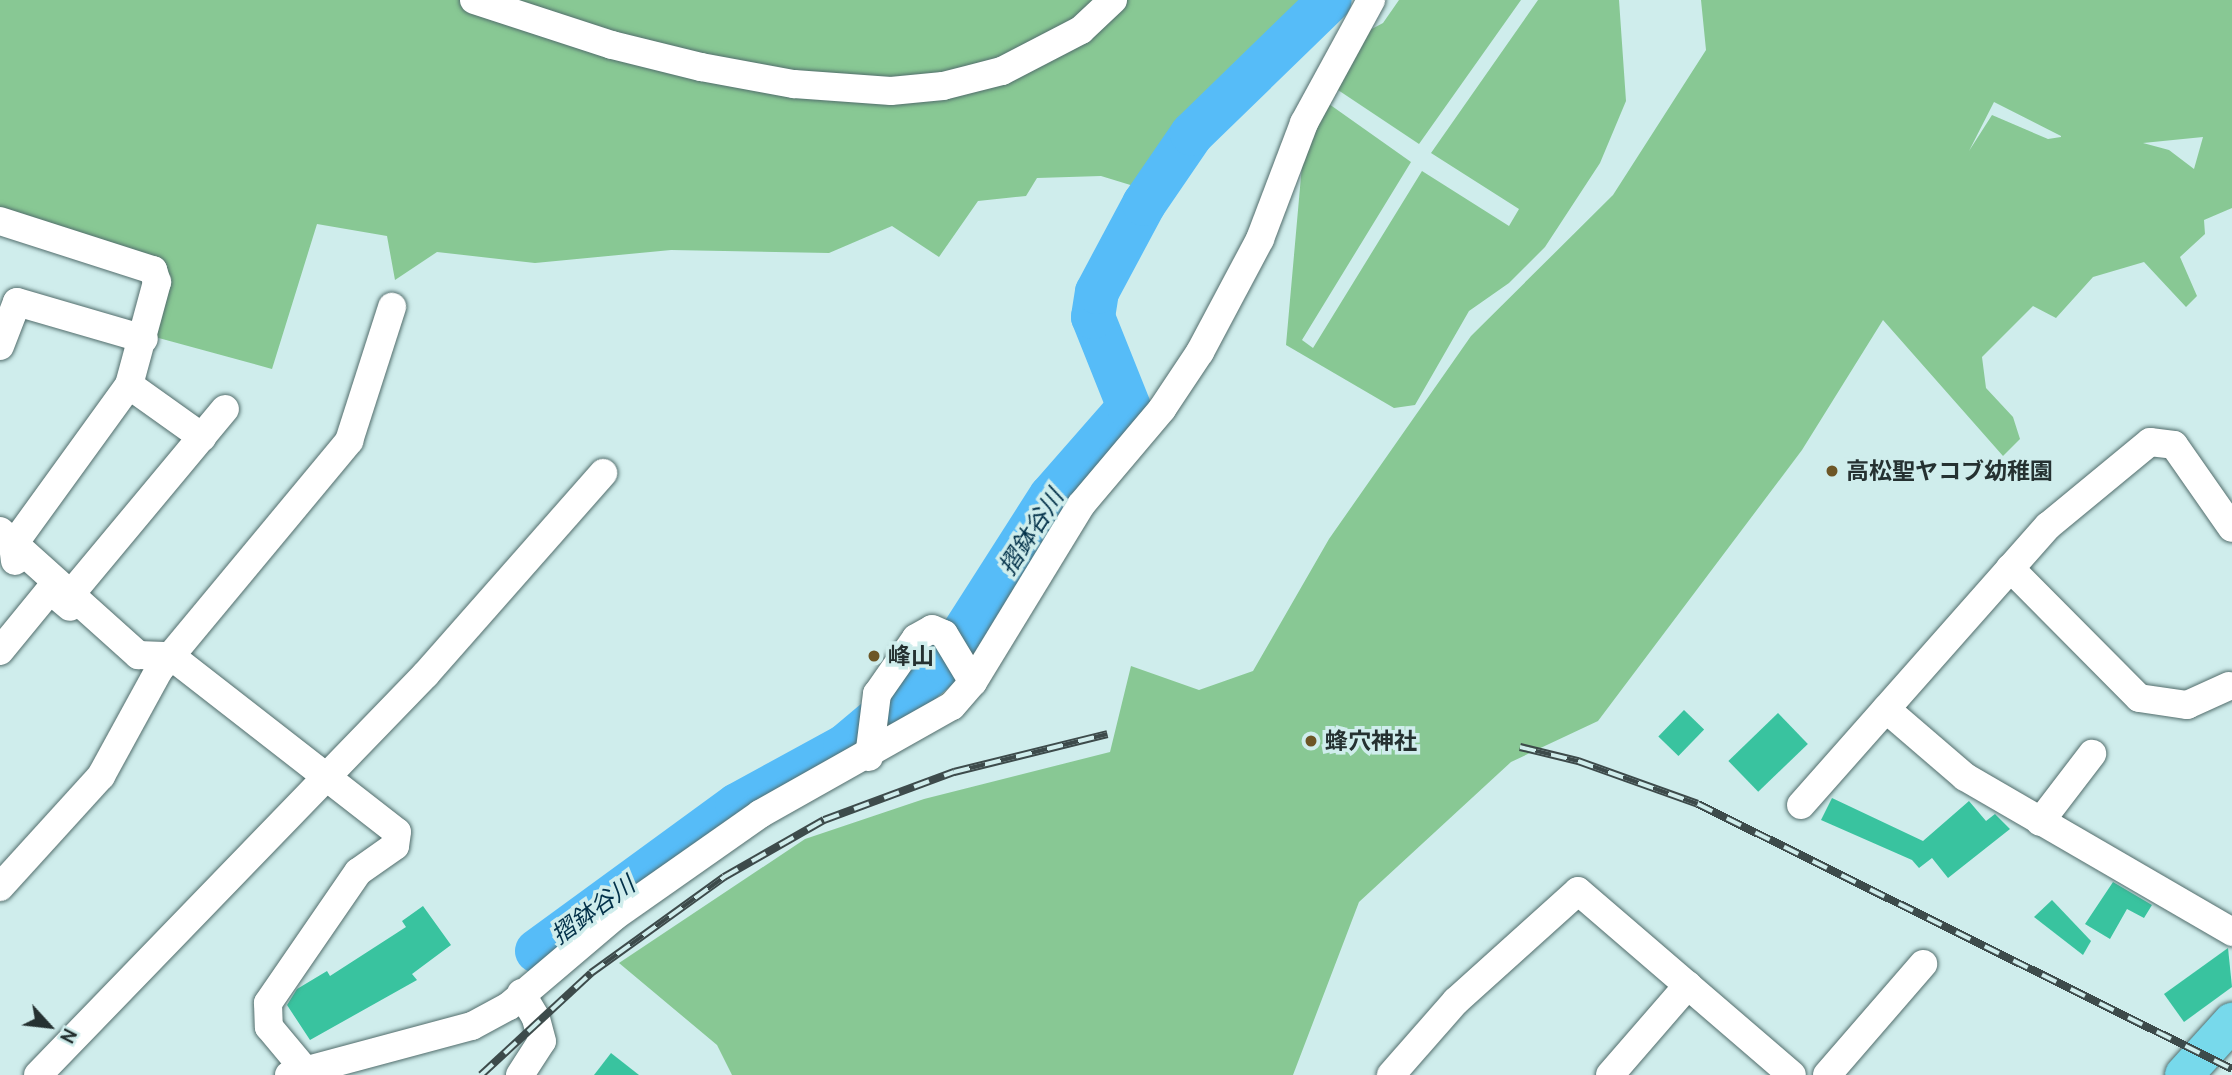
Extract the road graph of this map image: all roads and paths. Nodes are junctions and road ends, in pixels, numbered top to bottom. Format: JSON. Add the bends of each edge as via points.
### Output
{"nodes":[{"id":1,"x":474,"y":0,"type":"edge"},
{"id":2,"x":1113,"y":0,"type":"edge"},
{"id":3,"x":1371,"y":0,"type":"edge"},
{"id":4,"x":0,"y":220,"type":"edge"},
{"id":5,"x":392,"y":307,"type":"dead end"},
{"id":6,"x":144,"y":339,"type":"junction"},
{"id":7,"x":0,"y":346,"type":"edge"},
{"id":8,"x":129,"y":385,"type":"junction"},
{"id":9,"x":225,"y":409,"type":"dead end"},
{"id":10,"x":202,"y":437,"type":"junction"},
{"id":11,"x":603,"y":473,"type":"dead end"},
{"id":12,"x":2232,"y":528,"type":"edge"},
{"id":13,"x":7,"y":538,"type":"edge"},
{"id":14,"x":2010,"y":568,"type":"junction"},
{"id":15,"x":60,"y":592,"type":"junction"},
{"id":16,"x":0,"y":651,"type":"edge"},
{"id":17,"x":171,"y":656,"type":"junction"},
{"id":18,"x":973,"y":682,"type":"junction"},
{"id":19,"x":2229,"y":686,"type":"dead end"},
{"id":20,"x":1886,"y":709,"type":"junction"},
{"id":21,"x":2092,"y":754,"type":"dead end"},
{"id":22,"x":869,"y":757,"type":"junction"},
{"id":23,"x":330,"y":776,"type":"junction"},
{"id":24,"x":1801,"y":805,"type":"dead end"},
{"id":25,"x":2040,"y":822,"type":"junction"},
{"id":26,"x":0,"y":887,"type":"edge"},
{"id":27,"x":2232,"y":932,"type":"edge"},
{"id":28,"x":1923,"y":964,"type":"dead end"},
{"id":29,"x":1688,"y":985,"type":"junction"},
{"id":30,"x":521,"y":993,"type":"junction"},
{"id":31,"x":2232,"y":1022,"type":"edge"},
{"id":32,"x":2232,"y":1051,"type":"edge"},
{"id":33,"x":297,"y":1072,"type":"edge"},
{"id":34,"x":38,"y":1075,"type":"edge"},
{"id":35,"x":520,"y":1075,"type":"edge"},
{"id":36,"x":1391,"y":1075,"type":"edge"},
{"id":37,"x":1610,"y":1075,"type":"edge"},
{"id":38,"x":1792,"y":1075,"type":"edge"},
{"id":39,"x":1827,"y":1075,"type":"edge"},
{"id":40,"x":2184,"y":1075,"type":"edge"},
{"id":41,"x":2211,"y":1075,"type":"edge"}],
"edges":[{"from":1,"to":2,"type":"street","via":[[611,45],[701,66],[794,84],[891,91],[943,86],[1002,71],[1060,44]]},
{"from":3,"to":18,"type":"street","via":[[1304,122],[1233,297],[1162,409],[1081,505]]},
{"from":4,"to":6,"type":"street","via":[[153,270],[157,282]]},
{"from":5,"to":17,"type":"street","via":[[349,441]]},
{"from":6,"to":7,"type":"street","via":[[17,302]]},
{"from":6,"to":8,"type":"street"},
{"from":8,"to":10,"type":"street"},
{"from":8,"to":13,"type":"street"},
{"from":9,"to":10,"type":"street"},
{"from":10,"to":15,"type":"street"},
{"from":11,"to":23,"type":"street"},
{"from":12,"to":14,"type":"street","via":[[2174,445],[2159,440],[2048,526]]},
{"from":13,"to":15,"type":"street"},
{"from":14,"to":19,"type":"street","via":[[2139,698],[2187,705]]},
{"from":14,"to":20,"type":"street"},
{"from":15,"to":16,"type":"street"},
{"from":15,"to":17,"type":"street","via":[[138,655]]},
{"from":17,"to":23,"type":"street"},
{"from":17,"to":26,"type":"street","via":[[101,776]]},
{"from":18,"to":22,"type":"street","via":[[925,726]]},
{"from":18,"to":22,"type":"street","via":[[944,634],[932,629],[916,638],[877,694]]},
{"from":20,"to":24,"type":"street"},
{"from":20,"to":25,"type":"street","via":[[1965,778]]},
{"from":21,"to":25,"type":"street"},
{"from":22,"to":30,"type":"street","via":[[760,814],[615,916]]},
{"from":23,"to":33,"type":"street","via":[[397,832],[395,846],[358,872],[268,1003],[269,1027]]},
{"from":23,"to":34,"type":"street"},
{"from":25,"to":27,"type":"street"},
{"from":28,"to":39,"type":"street"},
{"from":29,"to":36,"type":"street","via":[[1578,891],[1456,1001]]},
{"from":29,"to":37,"type":"street"},
{"from":29,"to":38,"type":"street"},
{"from":30,"to":33,"type":"street","via":[[472,1026]]},
{"from":30,"to":35,"type":"street","via":[[542,1041]]},
{"from":31,"to":40,"type":"main road"},
{"from":32,"to":41,"type":"main road"}]}
